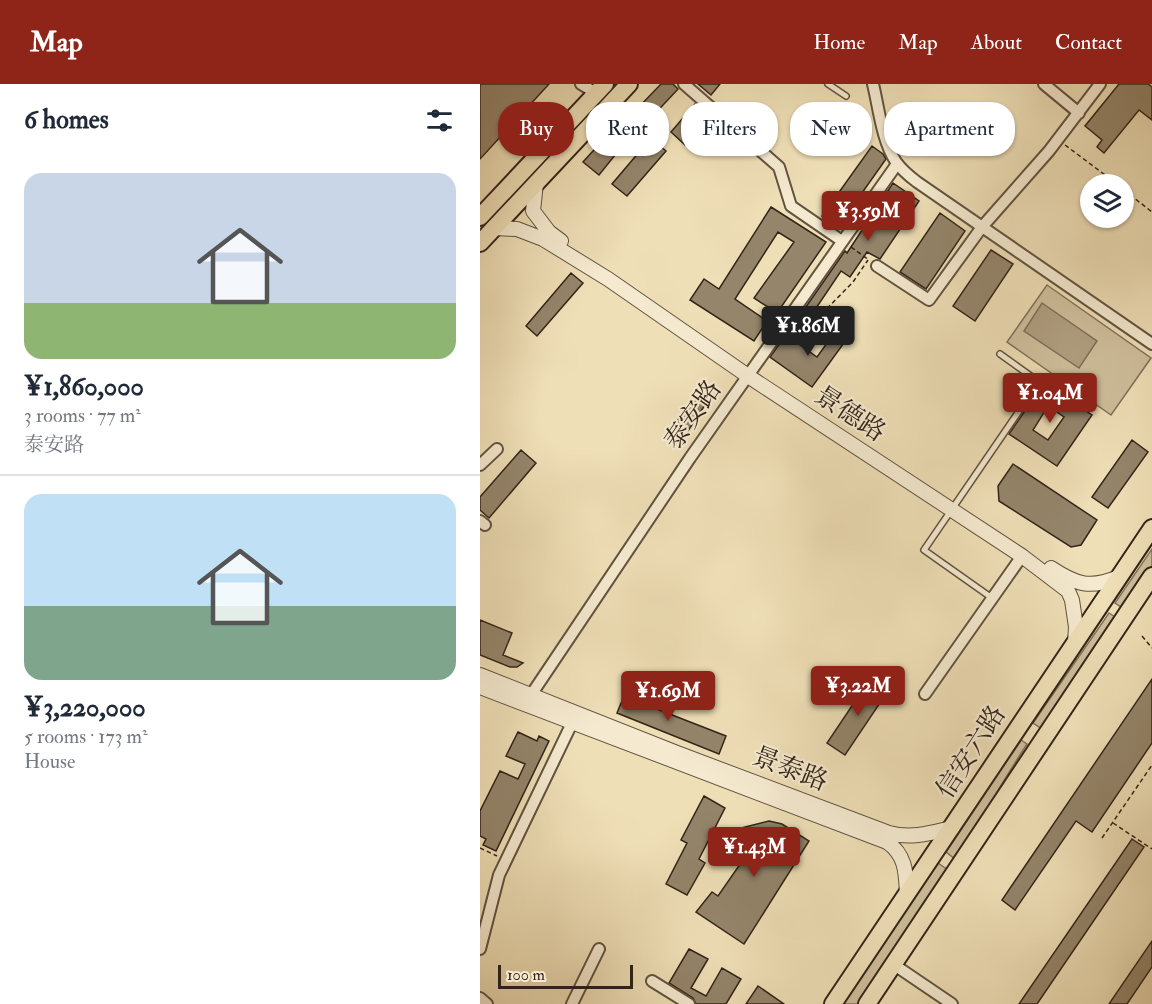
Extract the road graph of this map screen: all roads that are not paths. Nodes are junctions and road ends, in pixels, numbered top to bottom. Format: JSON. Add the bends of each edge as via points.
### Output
{"nodes":[{"id":1,"x":581,"y":84,"type":"edge"},
{"id":2,"x":628,"y":84,"type":"edge"},
{"id":3,"x":684,"y":84,"type":"edge"},
{"id":4,"x":828,"y":84,"type":"edge"},
{"id":5,"x":873,"y":84,"type":"edge"},
{"id":6,"x":1044,"y":84,"type":"edge"},
{"id":7,"x":1100,"y":84,"type":"edge"},
{"id":8,"x":600,"y":89,"type":"edge"},
{"id":9,"x":846,"y":96,"type":"dead end"},
{"id":10,"x":1079,"y":113,"type":"junction"},
{"id":11,"x":897,"y":164,"type":"junction"},
{"id":12,"x":536,"y":183,"type":"junction"},
{"id":13,"x":480,"y":217,"type":"edge"},
{"id":14,"x":982,"y":227,"type":"junction"},
{"id":15,"x":493,"y":228,"type":"junction"},
{"id":16,"x":842,"y":241,"type":"junction"},
{"id":17,"x":480,"y":243,"type":"edge"},
{"id":18,"x":877,"y":266,"type":"dead end"},
{"id":19,"x":1152,"y":344,"type":"edge"},
{"id":20,"x":1000,"y":354,"type":"dead end"},
{"id":21,"x":750,"y":373,"type":"junction"},
{"id":22,"x":497,"y":449,"type":"dead end"},
{"id":23,"x":480,"y":465,"type":"edge"},
{"id":24,"x":955,"y":507,"type":"junction"},
{"id":25,"x":1152,"y":528,"type":"edge"},
{"id":26,"x":1022,"y":556,"type":"junction"},
{"id":27,"x":1152,"y":576,"type":"edge"},
{"id":28,"x":1119,"y":577,"type":"junction"},
{"id":29,"x":993,"y":599,"type":"junction"},
{"id":30,"x":1075,"y":642,"type":"junction"},
{"id":31,"x":480,"y":675,"type":"edge"},
{"id":32,"x":480,"y":687,"type":"edge"},
{"id":33,"x":925,"y":694,"type":"dead end"},
{"id":34,"x":528,"y":700,"type":"junction"},
{"id":35,"x":572,"y":723,"type":"junction"},
{"id":36,"x":1021,"y":723,"type":"junction"},
{"id":37,"x":1046,"y":736,"type":"junction"},
{"id":38,"x":952,"y":828,"type":"junction"},
{"id":39,"x":907,"y":894,"type":"junction"},
{"id":40,"x":480,"y":949,"type":"edge"},
{"id":41,"x":599,"y":949,"type":"dead end"},
{"id":42,"x":893,"y":964,"type":"junction"},
{"id":43,"x":652,"y":981,"type":"dead end"},
{"id":44,"x":480,"y":998,"type":"edge"},
{"id":45,"x":487,"y":1004,"type":"edge"},
{"id":46,"x":572,"y":1004,"type":"edge"},
{"id":47,"x":689,"y":1004,"type":"edge"},
{"id":48,"x":833,"y":1004,"type":"edge"},
{"id":49,"x":867,"y":1004,"type":"edge"},
{"id":50,"x":952,"y":1004,"type":"edge"}],
"edges":[{"from":1,"to":8,"type":"street"},
{"from":2,"to":12,"type":"main road"},
{"from":3,"to":16,"type":"street","via":[[779,167],[791,206]]},
{"from":4,"to":9,"type":"lane"},
{"from":5,"to":11,"type":"street"},
{"from":6,"to":10,"type":"street"},
{"from":7,"to":10,"type":"street"},
{"from":8,"to":13,"type":"main road"},
{"from":10,"to":14,"type":"street"},
{"from":11,"to":14,"type":"street"},
{"from":11,"to":16,"type":"street","name":"泰安路"},
{"from":12,"to":15,"type":"main road"},
{"from":12,"to":21,"type":"street","name":"景德路","via":[[533,211],[549,232]]},
{"from":14,"to":18,"type":"street","via":[[929,300]]},
{"from":14,"to":19,"type":"street"},
{"from":15,"to":17,"type":"main road"},
{"from":15,"to":21,"type":"street","name":"景德路","via":[[517,230],[543,239]]},
{"from":16,"to":21,"type":"street","name":"泰安路"},
{"from":20,"to":24,"type":"lane","via":[[1039,382]]},
{"from":21,"to":24,"type":"street","name":"景德路"},
{"from":21,"to":34,"type":"street","name":"泰安路"},
{"from":22,"to":23,"type":"street"},
{"from":24,"to":26,"type":"street","name":"景德路"},
{"from":24,"to":28,"type":"street","name":"景德路","via":[[1067,579],[1083,585]]},
{"from":24,"to":29,"type":"lane","via":[[924,550]]},
{"from":25,"to":28,"type":"main road","name":"信安六路"},
{"from":26,"to":29,"type":"street"},
{"from":26,"to":30,"type":"street","name":"景德路","via":[[1068,591],[1075,619]]},
{"from":27,"to":37,"type":"main road","name":"信安六路"},
{"from":28,"to":30,"type":"main road","name":"信安六路"},
{"from":29,"to":33,"type":"street"},
{"from":30,"to":36,"type":"main road","name":"信安六路"},
{"from":31,"to":34,"type":"street","name":"景泰路"},
{"from":32,"to":34,"type":"street"},
{"from":34,"to":35,"type":"street"},
{"from":34,"to":38,"type":"street","name":"景泰路","via":[[889,833],[913,836]]},
{"from":35,"to":39,"type":"street","via":[[887,842],[905,866]]},
{"from":35,"to":40,"type":"street","via":[[499,875]]},
{"from":36,"to":37,"type":"main road","via":[[1034,720],[1042,725]]},
{"from":36,"to":38,"type":"main road","name":"信安六路"},
{"from":37,"to":42,"type":"main road","name":"信安六路"},
{"from":38,"to":39,"type":"main road","name":"信安六路"},
{"from":39,"to":48,"type":"main road","name":"信安六路"},
{"from":41,"to":46,"type":"street"},
{"from":42,"to":49,"type":"main road","name":"信安六路"},
{"from":42,"to":50,"type":"street"},
{"from":43,"to":47,"type":"street"},
{"from":44,"to":45,"type":"street"}]}
